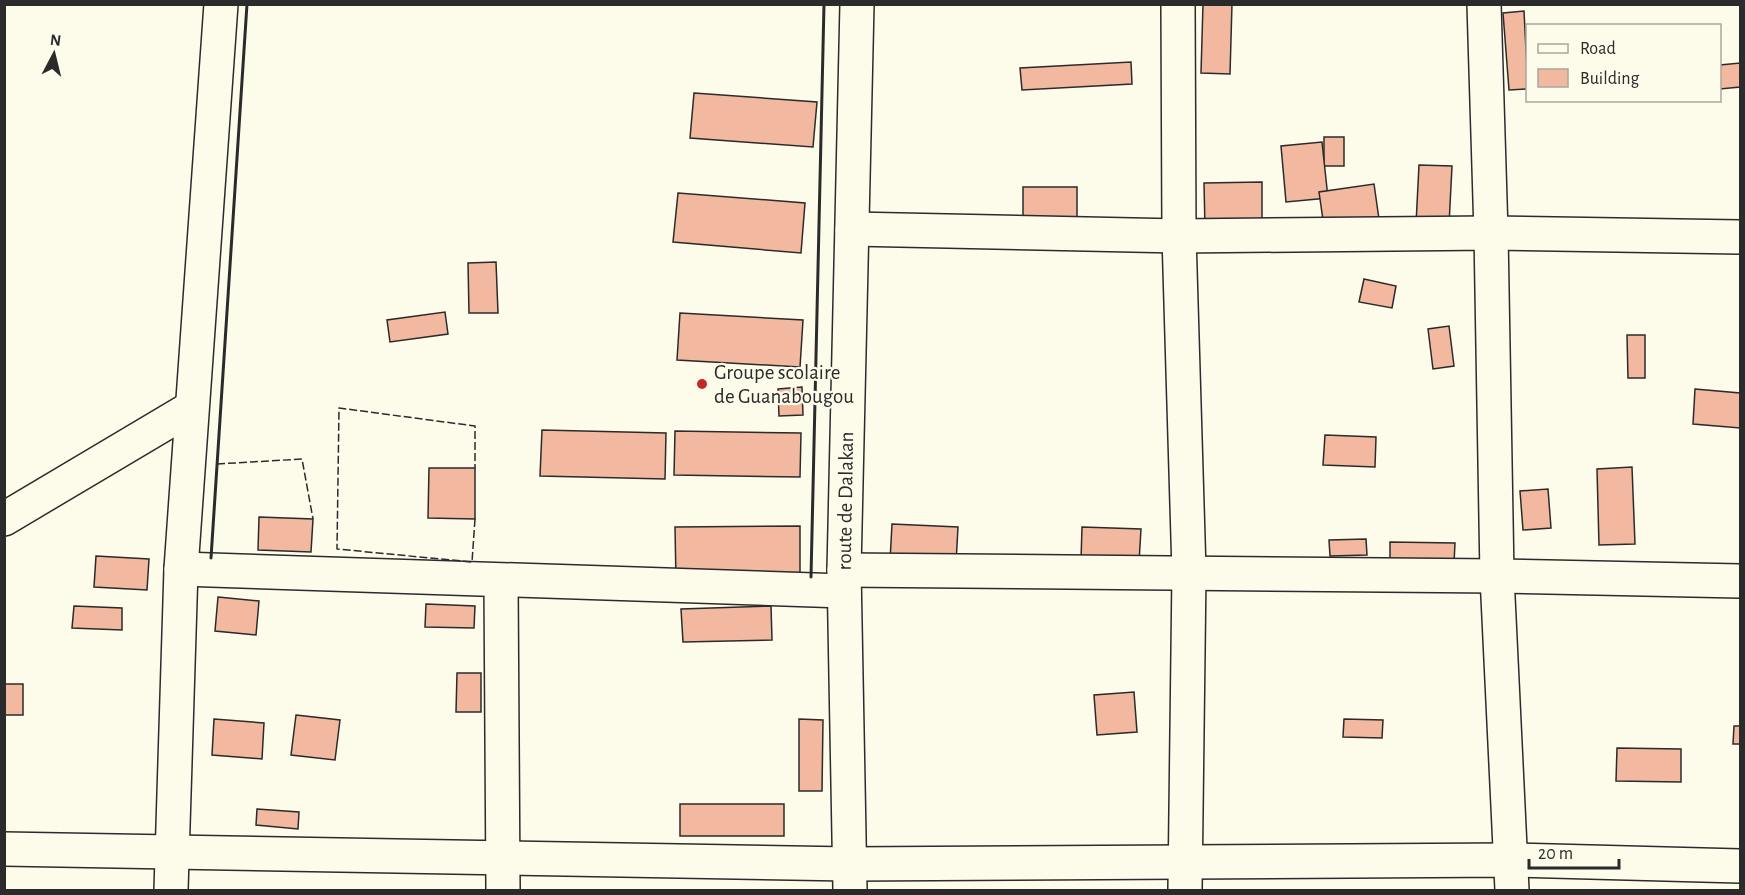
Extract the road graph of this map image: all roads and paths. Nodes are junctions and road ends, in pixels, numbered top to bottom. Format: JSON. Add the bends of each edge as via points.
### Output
{"nodes":[{"id":1,"x":221,"y":4,"type":"edge"},
{"id":2,"x":857,"y":4,"type":"edge"},
{"id":3,"x":1178,"y":4,"type":"edge"},
{"id":4,"x":1484,"y":4,"type":"edge"},
{"id":5,"x":852,"y":229,"type":"junction"},
{"id":6,"x":1491,"y":233,"type":"junction"},
{"id":7,"x":1179,"y":236,"type":"junction"},
{"id":8,"x":1740,"y":237,"type":"edge"},
{"id":9,"x":190,"y":408,"type":"junction"},
{"id":10,"x":4,"y":519,"type":"edge"},
{"id":11,"x":181,"y":569,"type":"junction"},
{"id":12,"x":1189,"y":572,"type":"junction"},
{"id":13,"x":1497,"y":576,"type":"junction"},
{"id":14,"x":844,"y":580,"type":"junction"},
{"id":15,"x":1740,"y":581,"type":"edge"},
{"id":16,"x":501,"y":582,"type":"junction"},
{"id":17,"x":4,"y":849,"type":"edge"},
{"id":18,"x":171,"y":850,"type":"junction"},
{"id":19,"x":502,"y":858,"type":"junction"},
{"id":20,"x":1740,"y":866,"type":"edge"},
{"id":21,"x":1512,"y":875,"type":"edge"},
{"id":22,"x":1185,"y":876,"type":"edge"},
{"id":23,"x":850,"y":877,"type":"edge"},
{"id":24,"x":171,"y":891,"type":"edge"},
{"id":25,"x":502,"y":891,"type":"edge"}],
"edges":[{"from":1,"to":9,"type":"street"},
{"from":2,"to":5,"type":"street","name":"route de Dalakan"},
{"from":3,"to":7,"type":"street"},
{"from":4,"to":6,"type":"street"},
{"from":5,"to":7,"type":"street"},
{"from":5,"to":14,"type":"street","name":"route de Dalakan"},
{"from":6,"to":7,"type":"street"},
{"from":6,"to":8,"type":"street"},
{"from":6,"to":13,"type":"street"},
{"from":7,"to":12,"type":"street"},
{"from":9,"to":10,"type":"street"},
{"from":9,"to":11,"type":"street"},
{"from":11,"to":16,"type":"street"},
{"from":11,"to":18,"type":"street"},
{"from":12,"to":13,"type":"street"},
{"from":12,"to":14,"type":"street"},
{"from":12,"to":22,"type":"street"},
{"from":13,"to":15,"type":"street"},
{"from":13,"to":21,"type":"street"},
{"from":14,"to":16,"type":"street"},
{"from":14,"to":23,"type":"street","name":"route de Dalakan"},
{"from":16,"to":19,"type":"street"},
{"from":17,"to":18,"type":"street"},
{"from":18,"to":19,"type":"street"},
{"from":18,"to":24,"type":"street"},
{"from":19,"to":23,"type":"street"},
{"from":19,"to":25,"type":"street"},
{"from":20,"to":21,"type":"street"},
{"from":21,"to":22,"type":"street"},
{"from":22,"to":23,"type":"street"}]}
